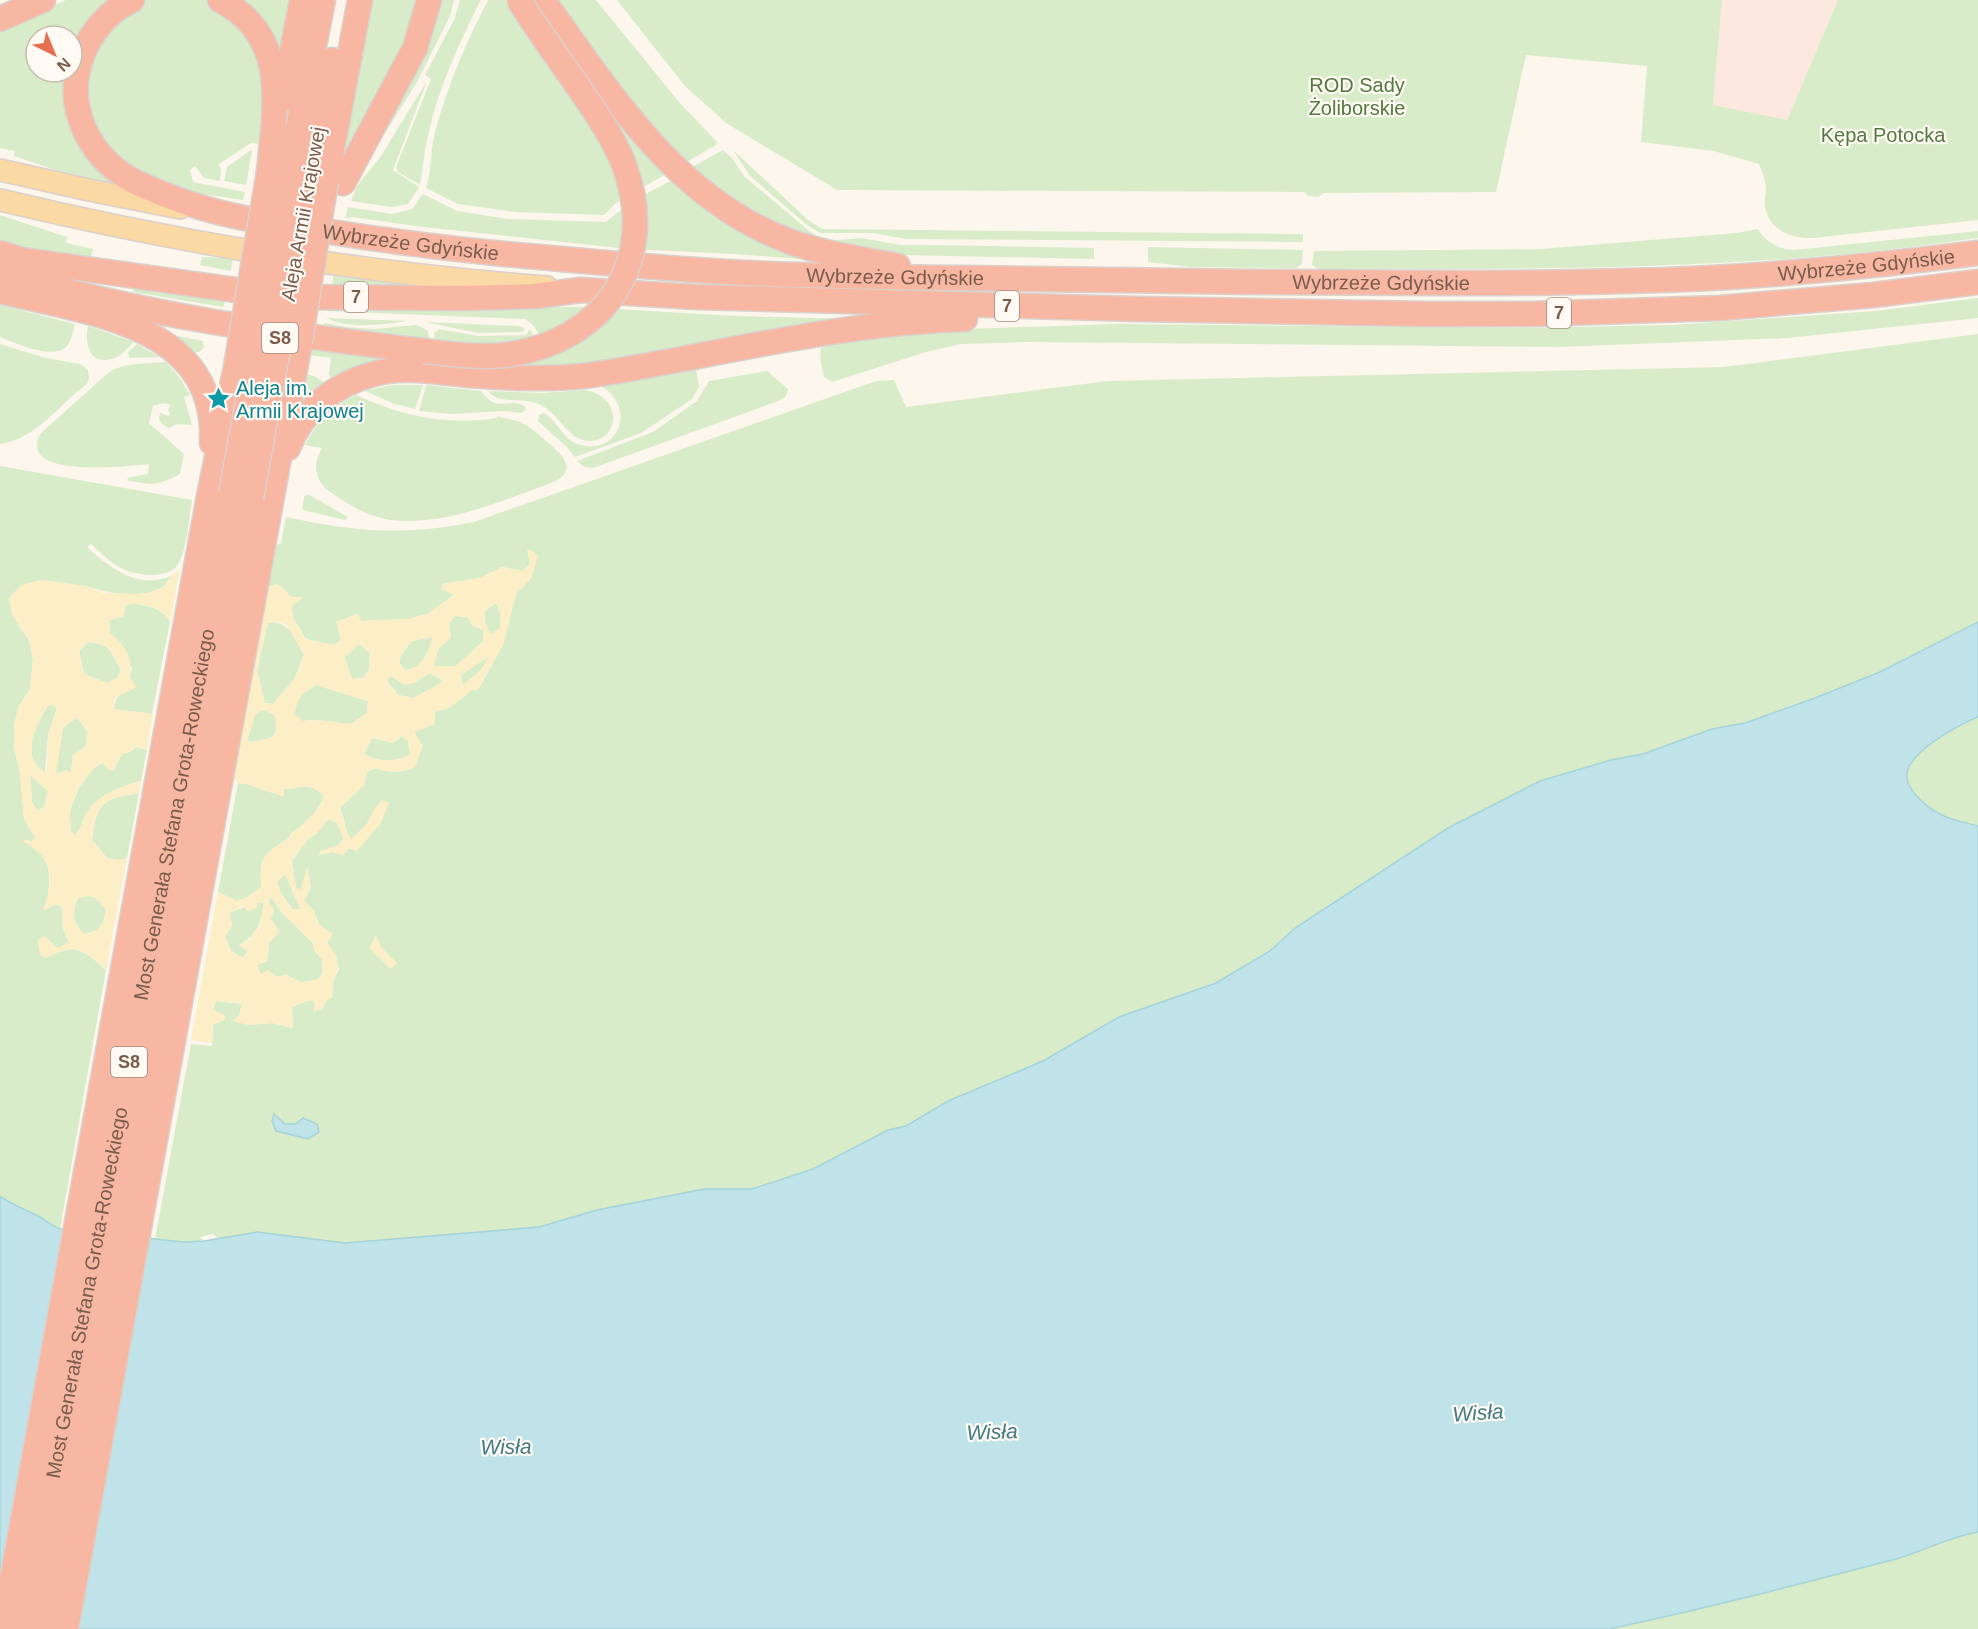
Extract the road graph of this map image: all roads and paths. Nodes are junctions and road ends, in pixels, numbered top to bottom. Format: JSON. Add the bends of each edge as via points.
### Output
{"nodes":[{"id":1,"x":43,"y":0,"type":"edge"},
{"id":2,"x":132,"y":0,"type":"edge"},
{"id":3,"x":220,"y":0,"type":"edge"},
{"id":4,"x":302,"y":0,"type":"edge"},
{"id":5,"x":322,"y":0,"type":"edge"},
{"id":6,"x":343,"y":0,"type":"edge"},
{"id":7,"x":360,"y":0,"type":"edge"},
{"id":8,"x":429,"y":0,"type":"edge"},
{"id":9,"x":519,"y":0,"type":"edge"},
{"id":10,"x":543,"y":0,"type":"edge"},
{"id":11,"x":0,"y":19,"type":"edge"},
{"id":12,"x":0,"y":170,"type":"edge"},
{"id":13,"x":307,"y":178,"type":"junction"},
{"id":14,"x":0,"y":200,"type":"edge"},
{"id":15,"x":231,"y":217,"type":"junction"},
{"id":16,"x":0,"y":253,"type":"edge"},
{"id":17,"x":1978,"y":253,"type":"edge"},
{"id":18,"x":965,"y":278,"type":"junction"},
{"id":19,"x":1978,"y":282,"type":"edge"},
{"id":20,"x":2,"y":285,"type":"edge"},
{"id":21,"x":581,"y":290,"type":"junction"},
{"id":22,"x":1139,"y":309,"type":"junction"},
{"id":23,"x":241,"y":496,"type":"junction"},
{"id":24,"x":3,"y":1629,"type":"edge"},
{"id":25,"x":25,"y":1629,"type":"edge"},
{"id":26,"x":45,"y":1629,"type":"edge"},
{"id":27,"x":66,"y":1629,"type":"edge"}],
"edges":[{"from":1,"to":11,"type":"highway"},
{"from":2,"to":15,"type":"highway","via":[[106,18],[87,43],[79,63],[75,87],[87,136],[112,167],[140,184]]},
{"from":3,"to":13,"type":"highway","via":[[252,26],[269,56],[276,100]]},
{"from":4,"to":13,"type":"highway"},
{"from":5,"to":13,"type":"highway","name":"Aleja Armii Krajowej","number":"S8"},
{"from":6,"to":13,"type":"highway","name":"Aleja Armii Krajowej","number":"S8"},
{"from":7,"to":13,"type":"highway"},
{"from":8,"to":13,"type":"highway","via":[[411,56]]},
{"from":9,"to":20,"type":"highway","bridge":true,"via":[[618,150],[634,206],[634,246],[622,284],[605,307],[569,335],[539,348],[507,355],[466,356],[358,343]]},
{"from":10,"to":18,"type":"highway","number":"7","via":[[626,115],[655,148],[688,180],[742,219],[792,242],[854,258]]},
{"from":12,"to":15,"type":"main road","name":"Wybrzeże Gdyńskie"},
{"from":13,"to":23,"type":"highway","name":"Aleja Armii Krajowej","number":"S8","bridge":true},
{"from":13,"to":23,"type":"highway","bridge":true,"via":[[314,259]]},
{"from":13,"to":23,"type":"highway","bridge":true,"via":[[230,399]]},
{"from":14,"to":21,"type":"main road","name":"Wybrzeże Gdyńskie","via":[[278,255]]},
{"from":15,"to":18,"type":"highway","name":"Wybrzeże Gdyńskie","via":[[375,239],[552,258],[743,273]]},
{"from":16,"to":21,"type":"highway","number":"7","via":[[22,260],[285,297],[514,297]]},
{"from":17,"to":18,"type":"highway","name":"Wybrzeże Gdyńskie","number":"7","via":[[1809,272],[1626,281]]},
{"from":19,"to":22,"type":"highway","name":"Wybrzeże Gdyńskie","number":"7","via":[[1799,302],[1650,311],[1427,314]]},
{"from":20,"to":23,"type":"highway","via":[[129,325],[175,351],[195,376],[208,403],[213,434]]},
{"from":21,"to":22,"type":"highway","name":"Wybrzeże Gdyńskie","number":"7","via":[[696,297]]},
{"from":22,"to":23,"type":"highway","via":[[879,325],[582,376],[524,379],[405,370],[377,373],[353,381],[322,399],[300,424],[291,442]]},
{"from":23,"to":24,"type":"highway"},
{"from":23,"to":25,"type":"highway","name":"Most Generała Stefana Grota-Roweckiego","number":"S8","via":[[188,741]]},
{"from":23,"to":26,"type":"highway","name":"Most Generała Stefana Grota-Roweckiego","number":"S8"},
{"from":23,"to":27,"type":"highway"}]}
